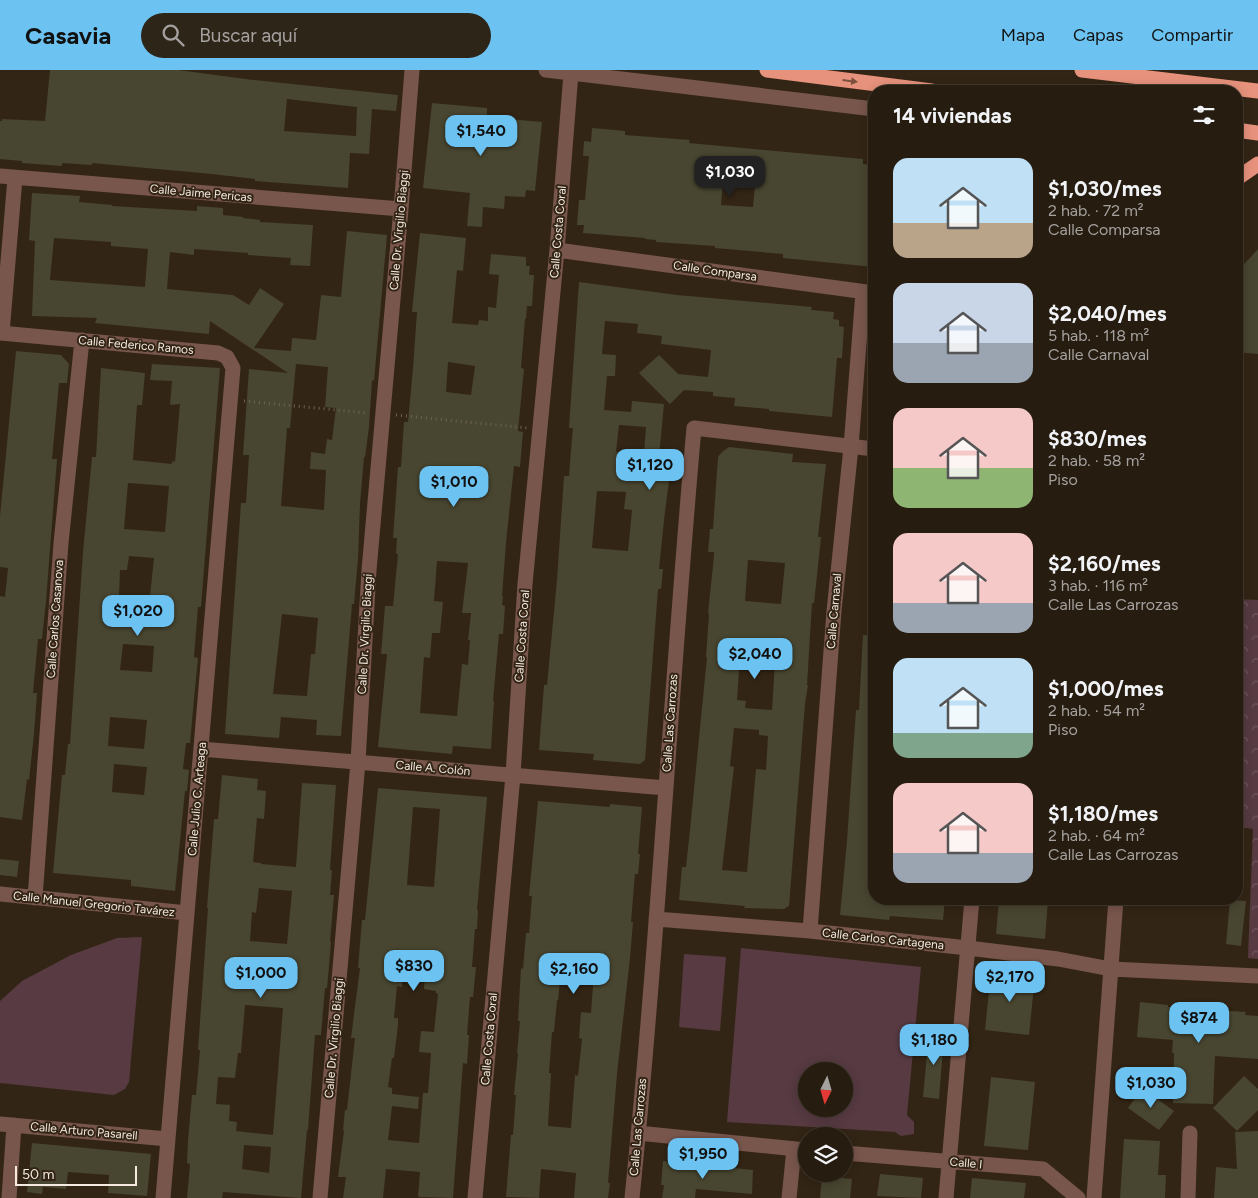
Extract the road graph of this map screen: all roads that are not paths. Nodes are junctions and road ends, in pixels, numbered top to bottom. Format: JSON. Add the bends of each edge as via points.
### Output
{"nodes":[{"id":1,"x":412,"y":70,"type":"edge"},
{"id":2,"x":546,"y":70,"type":"edge"},
{"id":3,"x":767,"y":70,"type":"edge"},
{"id":4,"x":1082,"y":70,"type":"edge"},
{"id":5,"x":571,"y":74,"type":"junction"},
{"id":6,"x":885,"y":85,"type":"edge"},
{"id":7,"x":1208,"y":85,"type":"edge"},
{"id":8,"x":1243,"y":89,"type":"edge"},
{"id":9,"x":1258,"y":91,"type":"edge"},
{"id":10,"x":868,"y":108,"type":"edge"},
{"id":11,"x":1243,"y":131,"type":"edge"},
{"id":12,"x":1258,"y":132,"type":"edge"},
{"id":13,"x":1258,"y":164,"type":"edge"},
{"id":14,"x":1243,"y":174,"type":"edge"},
{"id":15,"x":8,"y":177,"type":"edge"},
{"id":16,"x":401,"y":209,"type":"junction"},
{"id":17,"x":557,"y":250,"type":"junction"},
{"id":18,"x":868,"y":292,"type":"edge"},
{"id":19,"x":1,"y":333,"type":"edge"},
{"id":20,"x":82,"y":340,"type":"junction"},
{"id":21,"x":230,"y":400,"type":"joint"},
{"id":22,"x":851,"y":447,"type":"junction"},
{"id":23,"x":868,"y":448,"type":"edge"},
{"id":24,"x":201,"y":749,"type":"junction"},
{"id":25,"x":358,"y":762,"type":"junction"},
{"id":26,"x":513,"y":775,"type":"junction"},
{"id":27,"x":666,"y":788,"type":"junction"},
{"id":28,"x":0,"y":894,"type":"edge"},
{"id":29,"x":35,"y":898,"type":"junction"},
{"id":30,"x":972,"y":905,"type":"edge"},
{"id":31,"x":1115,"y":905,"type":"edge"},
{"id":32,"x":187,"y":913,"type":"junction"},
{"id":33,"x":656,"y":919,"type":"junction"},
{"id":34,"x":810,"y":931,"type":"junction"},
{"id":35,"x":968,"y":948,"type":"junction"},
{"id":36,"x":1110,"y":969,"type":"junction"},
{"id":37,"x":1258,"y":976,"type":"edge"},
{"id":38,"x":7,"y":1124,"type":"edge"},
{"id":39,"x":638,"y":1132,"type":"junction"},
{"id":40,"x":1190,"y":1133,"type":"dead end"},
{"id":41,"x":168,"y":1139,"type":"junction"},
{"id":42,"x":798,"y":1149,"type":"edge"},
{"id":43,"x":853,"y":1154,"type":"edge"},
{"id":44,"x":798,"y":1158,"type":"edge"},
{"id":45,"x":950,"y":1161,"type":"junction"},
{"id":46,"x":9,"y":1198,"type":"edge"},
{"id":47,"x":163,"y":1198,"type":"edge"},
{"id":48,"x":320,"y":1198,"type":"edge"},
{"id":49,"x":475,"y":1198,"type":"edge"},
{"id":50,"x":632,"y":1198,"type":"edge"},
{"id":51,"x":789,"y":1198,"type":"edge"},
{"id":52,"x":946,"y":1198,"type":"edge"},
{"id":53,"x":1078,"y":1198,"type":"edge"},
{"id":54,"x":1094,"y":1198,"type":"edge"},
{"id":55,"x":1188,"y":1198,"type":"edge"}],
"edges":[{"from":1,"to":16,"type":"street","name":"Calle Dr. Virgilio Biaggi"},
{"from":2,"to":5,"type":"street"},
{"from":3,"to":6,"type":"highway","one_way":true},
{"from":4,"to":7,"type":"highway"},
{"from":5,"to":10,"type":"street"},
{"from":5,"to":17,"type":"street","name":"Calle Costa Coral"},
{"from":8,"to":9,"type":"highway"},
{"from":11,"to":12,"type":"highway"},
{"from":13,"to":14,"type":"highway"},
{"from":15,"to":16,"type":"street","name":"Calle Jaime Pericas"},
{"from":15,"to":19,"type":"street"},
{"from":16,"to":25,"type":"street","name":"Calle Dr. Virgilio Biaggi","via":[[369,570]]},
{"from":17,"to":18,"type":"street","name":"Calle Comparsa"},
{"from":17,"to":26,"type":"street","name":"Calle Costa Coral","via":[[525,584]]},
{"from":18,"to":22,"type":"street","name":"Calle Carnaval"},
{"from":19,"to":20,"type":"street","name":"Calle Federico Ramos"},
{"from":20,"to":21,"type":"street","name":"Calle Federico Ramos","via":[[222,354],[230,360],[233,368]]},
{"from":20,"to":29,"type":"street","name":"Calle Carlos Casanova","via":[[61,543]]},
{"from":21,"to":24,"type":"street","name":"Calle Julio C. Arteaga"},
{"from":22,"to":23,"type":"street","name":"Calle Las Carrozas"},
{"from":22,"to":27,"type":"street","name":"Calle Las Carrozas","via":[[694,428]]},
{"from":22,"to":34,"type":"street","name":"Calle Carnaval","via":[[834,611]]},
{"from":24,"to":25,"type":"street","name":"Calle A. Colón"},
{"from":24,"to":32,"type":"street","name":"Calle Julio C. Arteaga"},
{"from":25,"to":26,"type":"street","name":"Calle A. Colón"},
{"from":25,"to":48,"type":"street","name":"Calle Dr. Virgilio Biaggi"},
{"from":26,"to":27,"type":"street","name":"Calle A. Colón"},
{"from":26,"to":49,"type":"street","name":"Calle Costa Coral"},
{"from":27,"to":33,"type":"street","name":"Calle Las Carrozas"},
{"from":28,"to":29,"type":"street","name":"Calle Manuel Gregorio Tavárez"},
{"from":29,"to":32,"type":"street","name":"Calle Manuel Gregorio Tavárez"},
{"from":30,"to":35,"type":"street"},
{"from":31,"to":36,"type":"street"},
{"from":32,"to":41,"type":"street","name":"Calle Julio C. Arteaga"},
{"from":33,"to":34,"type":"street","name":"Calle Carlos Cartagena"},
{"from":33,"to":39,"type":"street","name":"Calle Las Carrozas"},
{"from":34,"to":35,"type":"street","name":"Calle Carlos Cartagena"},
{"from":35,"to":36,"type":"street","name":"Calle Carlos Cartagena"},
{"from":35,"to":45,"type":"street"},
{"from":36,"to":37,"type":"street","name":"Calle Carlos Cartagena"},
{"from":36,"to":54,"type":"street"},
{"from":38,"to":41,"type":"street","name":"Calle Arturo Pasarell"},
{"from":38,"to":46,"type":"street"},
{"from":39,"to":42,"type":"street"},
{"from":39,"to":50,"type":"street","name":"Calle Las Carrozas"},
{"from":40,"to":55,"type":"street"},
{"from":41,"to":47,"type":"street","name":"Calle Julio C. Arteaga"},
{"from":43,"to":45,"type":"street","name":"Calle I"},
{"from":44,"to":51,"type":"street"},
{"from":45,"to":52,"type":"street"},
{"from":45,"to":53,"type":"street","name":"Calle I","via":[[1042,1169]]}]}
